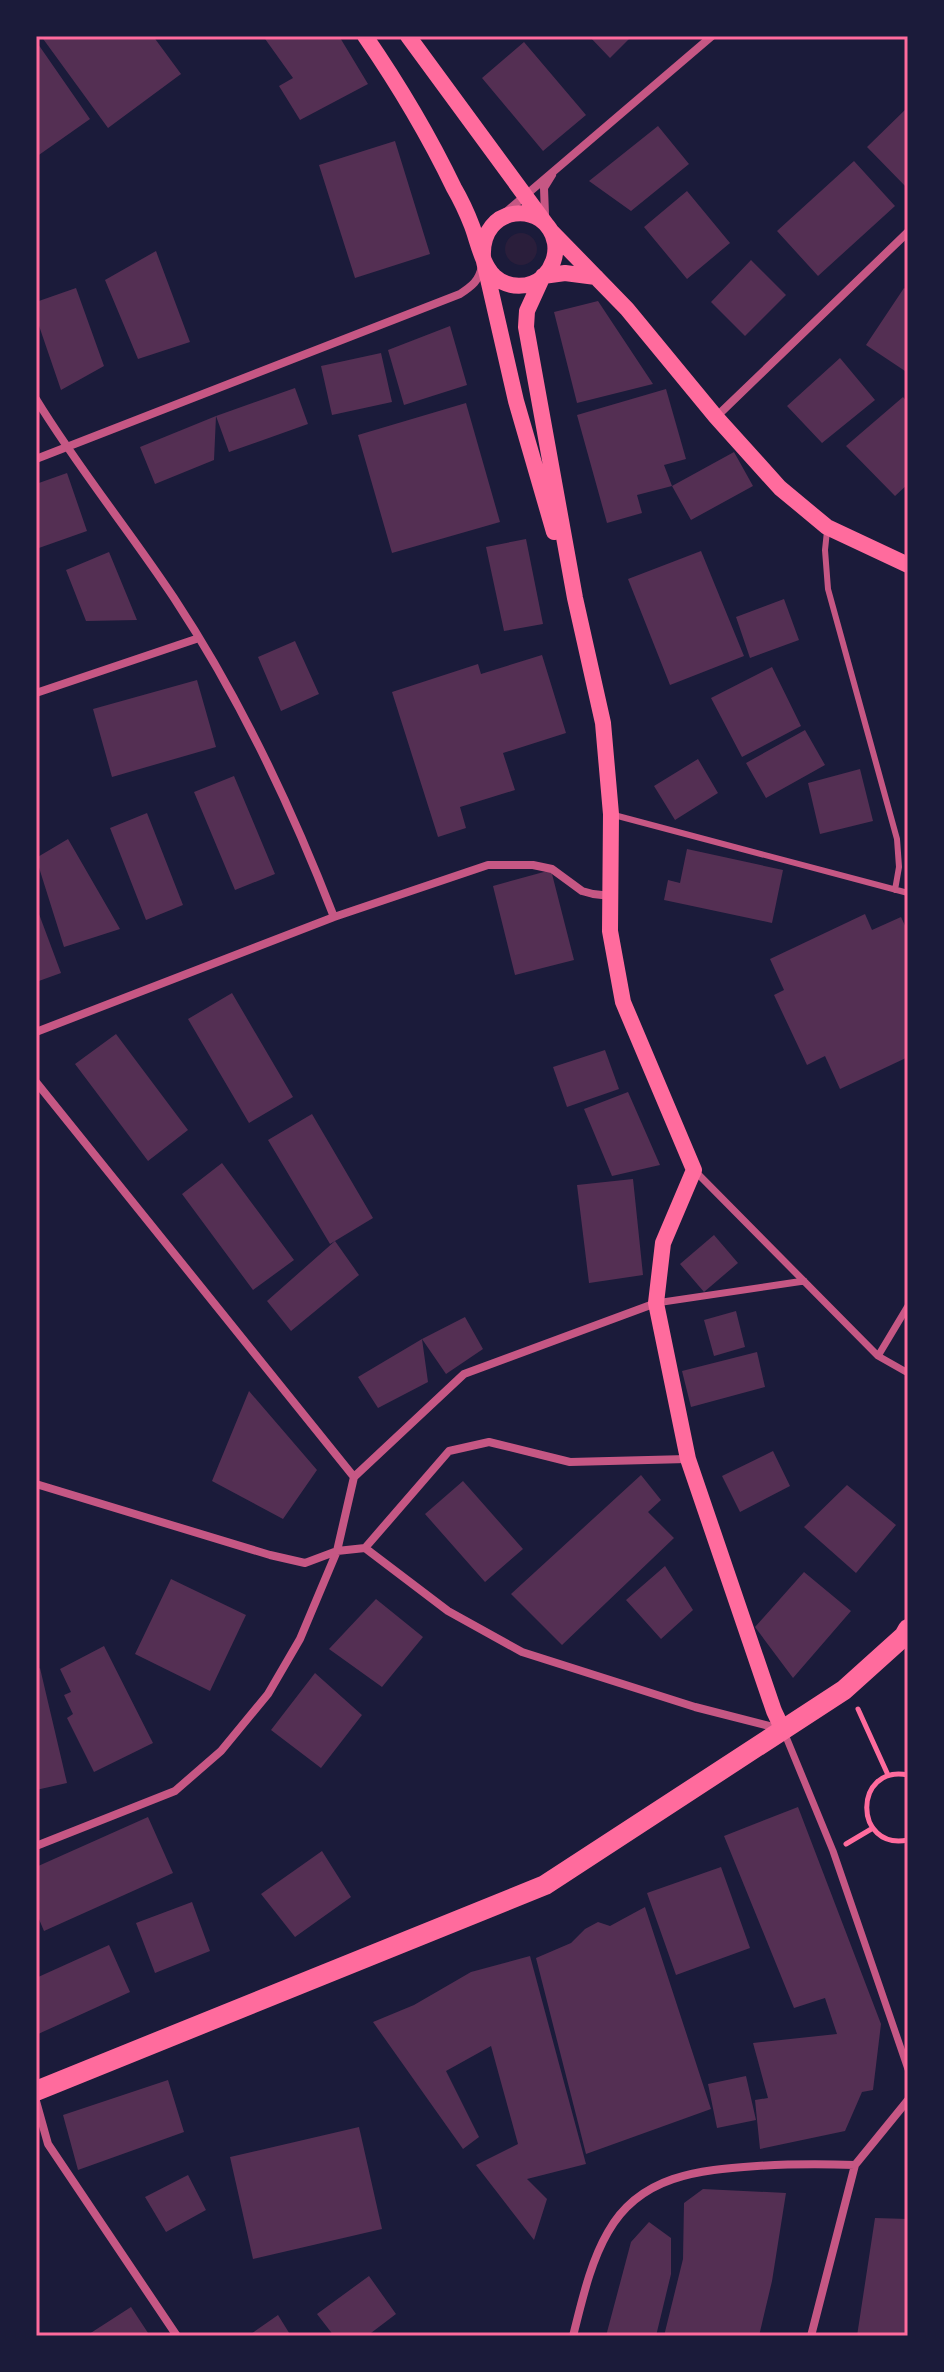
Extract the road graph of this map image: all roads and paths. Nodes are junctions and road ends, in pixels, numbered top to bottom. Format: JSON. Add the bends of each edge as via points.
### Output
{"nodes":[{"id":1,"x":365,"y":36,"type":"edge"},
{"id":2,"x":408,"y":36,"type":"edge"},
{"id":3,"x":712,"y":36,"type":"edge"},
{"id":4,"x":554,"y":170,"type":"junction"},
{"id":5,"x":524,"y":196,"type":"junction"},
{"id":6,"x":497,"y":220,"type":"junction"},
{"id":7,"x":551,"y":231,"type":"junction"},
{"id":8,"x":908,"y":232,"type":"edge"},
{"id":9,"x":483,"y":257,"type":"junction"},
{"id":10,"x":543,"y":276,"type":"junction"},
{"id":11,"x":596,"y":277,"type":"junction"},
{"id":12,"x":36,"y":399,"type":"edge"},
{"id":13,"x":716,"y":417,"type":"junction"},
{"id":14,"x":65,"y":447,"type":"junction"},
{"id":15,"x":36,"y":459,"type":"edge"},
{"id":16,"x":827,"y":527,"type":"junction"},
{"id":17,"x":908,"y":565,"type":"edge"},
{"id":18,"x":575,"y":598,"type":"junction"},
{"id":19,"x":199,"y":638,"type":"junction"},
{"id":20,"x":36,"y":693,"type":"edge"},
{"id":21,"x":611,"y":814,"type":"junction"},
{"id":22,"x":895,"y":890,"type":"junction"},
{"id":23,"x":908,"y":893,"type":"edge"},
{"id":24,"x":611,"y":896,"type":"junction"},
{"id":25,"x":334,"y":917,"type":"junction"},
{"id":26,"x":36,"y":1032,"type":"edge"},
{"id":27,"x":36,"y":1082,"type":"edge"},
{"id":28,"x":694,"y":1170,"type":"junction"},
{"id":29,"x":804,"y":1281,"type":"junction"},
{"id":30,"x":656,"y":1303,"type":"junction"},
{"id":31,"x":908,"y":1306,"type":"edge"},
{"id":32,"x":878,"y":1356,"type":"junction"},
{"id":33,"x":908,"y":1373,"type":"edge"},
{"id":34,"x":688,"y":1459,"type":"junction"},
{"id":35,"x":354,"y":1477,"type":"junction"},
{"id":36,"x":36,"y":1484,"type":"edge"},
{"id":37,"x":365,"y":1548,"type":"junction"},
{"id":38,"x":337,"y":1551,"type":"junction"},
{"id":39,"x":907,"y":1637,"type":"edge"},
{"id":40,"x":854,"y":1701,"type":"dead end"},
{"id":41,"x":783,"y":1730,"type":"junction"},
{"id":42,"x":888,"y":1775,"type":"junction"},
{"id":43,"x":908,"y":1775,"type":"edge"},
{"id":44,"x":873,"y":1828,"type":"junction"},
{"id":45,"x":908,"y":1840,"type":"edge"},
{"id":46,"x":36,"y":1846,"type":"edge"},
{"id":47,"x":833,"y":1851,"type":"junction"},
{"id":48,"x":908,"y":2069,"type":"edge"},
{"id":49,"x":36,"y":2091,"type":"edge"},
{"id":50,"x":908,"y":2100,"type":"edge"},
{"id":51,"x":36,"y":2101,"type":"edge"},
{"id":52,"x":855,"y":2165,"type":"junction"},
{"id":53,"x":177,"y":2336,"type":"edge"},
{"id":54,"x":573,"y":2336,"type":"edge"},
{"id":55,"x":811,"y":2336,"type":"edge"}],
"edges":[{"from":1,"to":9,"type":"main road","via":[[454,187]]},
{"from":2,"to":5,"type":"main road"},
{"from":3,"to":4,"type":"street"},
{"from":4,"to":5,"type":"street"},
{"from":4,"to":7,"type":"street","via":[[543,199]]},
{"from":5,"to":6,"type":"street"},
{"from":5,"to":7,"type":"main road"},
{"from":6,"to":7,"type":"main road","via":[[532,215]]},
{"from":6,"to":9,"type":"main road","via":[[485,237]]},
{"from":7,"to":10,"type":"main road","via":[[555,255]]},
{"from":7,"to":11,"type":"main road"},
{"from":8,"to":13,"type":"street"},
{"from":9,"to":10,"type":"main road","via":[[493,275],[511,285],[533,283]]},
{"from":9,"to":14,"type":"street","via":[[474,285],[460,294]]},
{"from":9,"to":18,"type":"main road","via":[[534,469]]},
{"from":10,"to":11,"type":"main road"},
{"from":10,"to":18,"type":"main road","via":[[527,311],[526,327]]},
{"from":11,"to":13,"type":"main road"},
{"from":12,"to":14,"type":"street"},
{"from":13,"to":16,"type":"main road","via":[[780,488]]},
{"from":14,"to":15,"type":"street"},
{"from":14,"to":19,"type":"street"},
{"from":16,"to":17,"type":"main road"},
{"from":16,"to":22,"type":"lane","via":[[828,589],[897,839]]},
{"from":18,"to":21,"type":"main road","via":[[603,723]]},
{"from":19,"to":20,"type":"street"},
{"from":19,"to":25,"type":"street","via":[[275,776]]},
{"from":21,"to":22,"type":"lane"},
{"from":21,"to":24,"type":"main road"},
{"from":22,"to":23,"type":"lane"},
{"from":24,"to":25,"type":"street","via":[[582,891],[552,869],[488,865]]},
{"from":24,"to":28,"type":"main road","via":[[610,931],[623,1002]]},
{"from":25,"to":26,"type":"street"},
{"from":27,"to":35,"type":"street"},
{"from":28,"to":29,"type":"street"},
{"from":28,"to":30,"type":"main road","via":[[663,1243]]},
{"from":29,"to":30,"type":"street"},
{"from":29,"to":32,"type":"street"},
{"from":30,"to":34,"type":"main road"},
{"from":30,"to":35,"type":"street","via":[[464,1374]]},
{"from":31,"to":32,"type":"street"},
{"from":32,"to":33,"type":"street"},
{"from":34,"to":37,"type":"street","via":[[570,1462],[489,1442],[449,1451]]},
{"from":34,"to":41,"type":"main road"},
{"from":35,"to":38,"type":"street"},
{"from":36,"to":38,"type":"street","via":[[305,1563]]},
{"from":37,"to":38,"type":"street"},
{"from":37,"to":41,"type":"street","via":[[448,1611],[522,1652]]},
{"from":38,"to":46,"type":"street","via":[[300,1639],[268,1694],[221,1751],[175,1791]]},
{"from":39,"to":41,"type":"main road","via":[[844,1690]]},
{"from":40,"to":42,"type":"path"},
{"from":41,"to":47,"type":"street"},
{"from":41,"to":49,"type":"main road","via":[[545,1885]]},
{"from":42,"to":43,"type":"path"},
{"from":42,"to":44,"type":"path","via":[[867,1798]]},
{"from":44,"to":45,"type":"path","via":[[891,1840]]},
{"from":44,"to":47,"type":"path"},
{"from":47,"to":48,"type":"street"},
{"from":50,"to":52,"type":"street"},
{"from":51,"to":53,"type":"street","via":[[48,2144]]},
{"from":52,"to":54,"type":"street","via":[[698,2171],[651,2188],[608,2230]]},
{"from":52,"to":55,"type":"street"}]}
